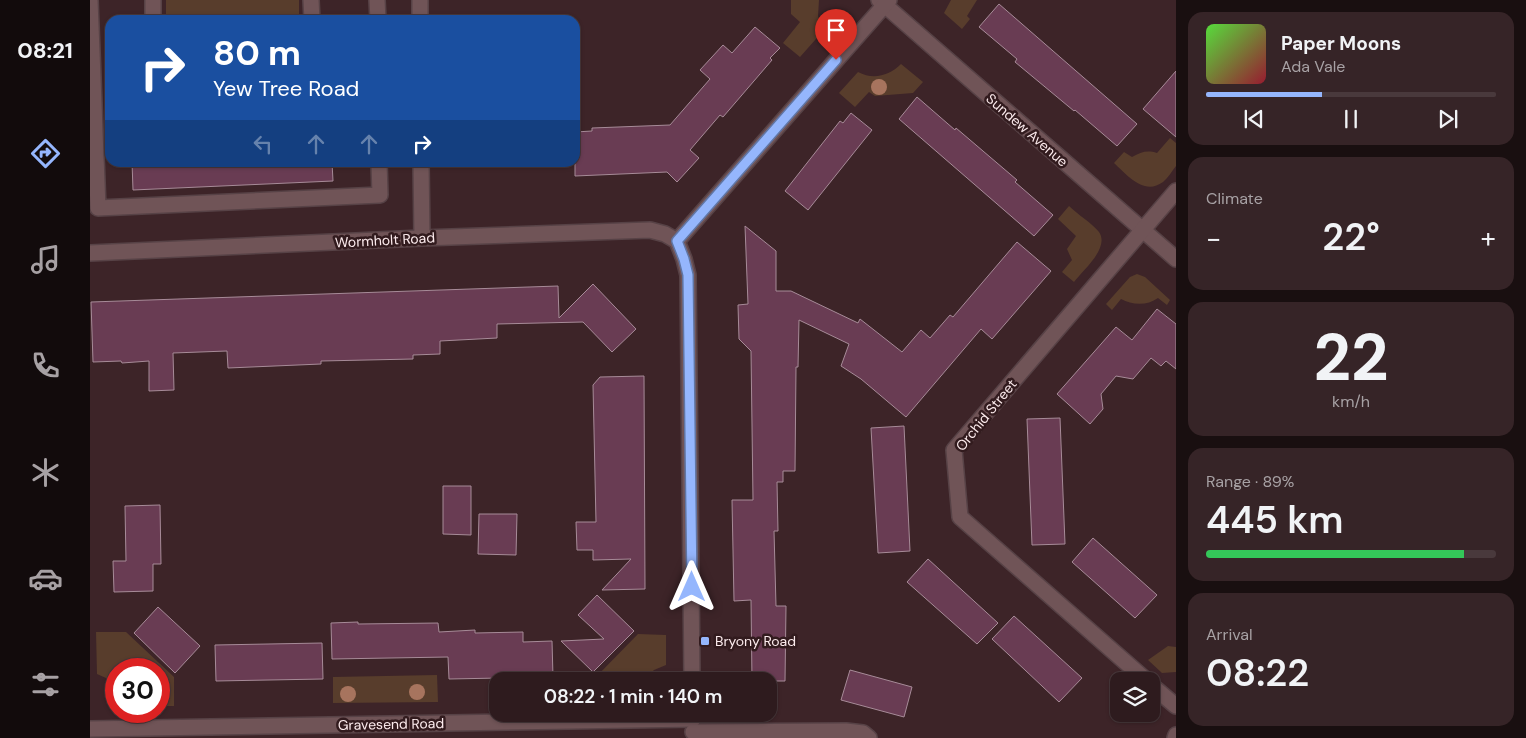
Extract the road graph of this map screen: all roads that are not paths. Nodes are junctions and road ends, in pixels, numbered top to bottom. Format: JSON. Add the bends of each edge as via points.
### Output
{"nodes":[{"id":1,"x":90,"y":0,"type":"edge"},
{"id":2,"x":153,"y":0,"type":"edge"},
{"id":3,"x":311,"y":0,"type":"edge"},
{"id":4,"x":377,"y":0,"type":"edge"},
{"id":5,"x":420,"y":0,"type":"edge"},
{"id":6,"x":884,"y":2,"type":"edge"},
{"id":7,"x":153,"y":15,"type":"edge"},
{"id":8,"x":312,"y":15,"type":"edge"},
{"id":9,"x":378,"y":15,"type":"edge"},
{"id":10,"x":420,"y":15,"type":"edge"},
{"id":11,"x":379,"y":167,"type":"edge"},
{"id":12,"x":421,"y":167,"type":"edge"},
{"id":13,"x":1176,"y":191,"type":"edge"},
{"id":14,"x":1142,"y":230,"type":"junction"},
{"id":15,"x":422,"y":238,"type":"junction"},
{"id":16,"x":677,"y":241,"type":"junction"},
{"id":17,"x":90,"y":253,"type":"edge"},
{"id":18,"x":1176,"y":259,"type":"edge"},
{"id":19,"x":692,"y":672,"type":"edge"},
{"id":20,"x":1137,"y":672,"type":"edge"},
{"id":21,"x":1160,"y":693,"type":"edge"},
{"id":22,"x":1176,"y":706,"type":"edge"},
{"id":23,"x":693,"y":726,"type":"edge"},
{"id":24,"x":90,"y":729,"type":"edge"},
{"id":25,"x":846,"y":734,"type":"edge"},
{"id":26,"x":870,"y":738,"type":"edge"}],
"edges":[{"from":1,"to":11,"type":"street","via":[[98,208],[380,196]]},
{"from":2,"to":7,"type":"street"},
{"from":3,"to":8,"type":"street"},
{"from":4,"to":9,"type":"street"},
{"from":5,"to":10,"type":"street"},
{"from":6,"to":14,"type":"street","name":"Sundew Avenue"},
{"from":6,"to":16,"type":"street"},
{"from":12,"to":15,"type":"street"},
{"from":13,"to":14,"type":"street","name":"Orchid Street"},
{"from":14,"to":18,"type":"street","name":"Sundew Avenue"},
{"from":14,"to":20,"type":"street","name":"Orchid Street","via":[[954,450],[960,517]]},
{"from":15,"to":16,"type":"street","name":"Wormholt Road","via":[[650,230]]},
{"from":15,"to":17,"type":"street","name":"Wormholt Road"},
{"from":16,"to":19,"type":"street","via":[[688,275]]},
{"from":21,"to":22,"type":"street"},
{"from":23,"to":24,"type":"street","name":"Gravesend Road"},
{"from":23,"to":25,"type":"street","name":"Gravesend Road"},
{"from":25,"to":26,"type":"street","name":"Gravesend Road","via":[[863,733]]}]}
